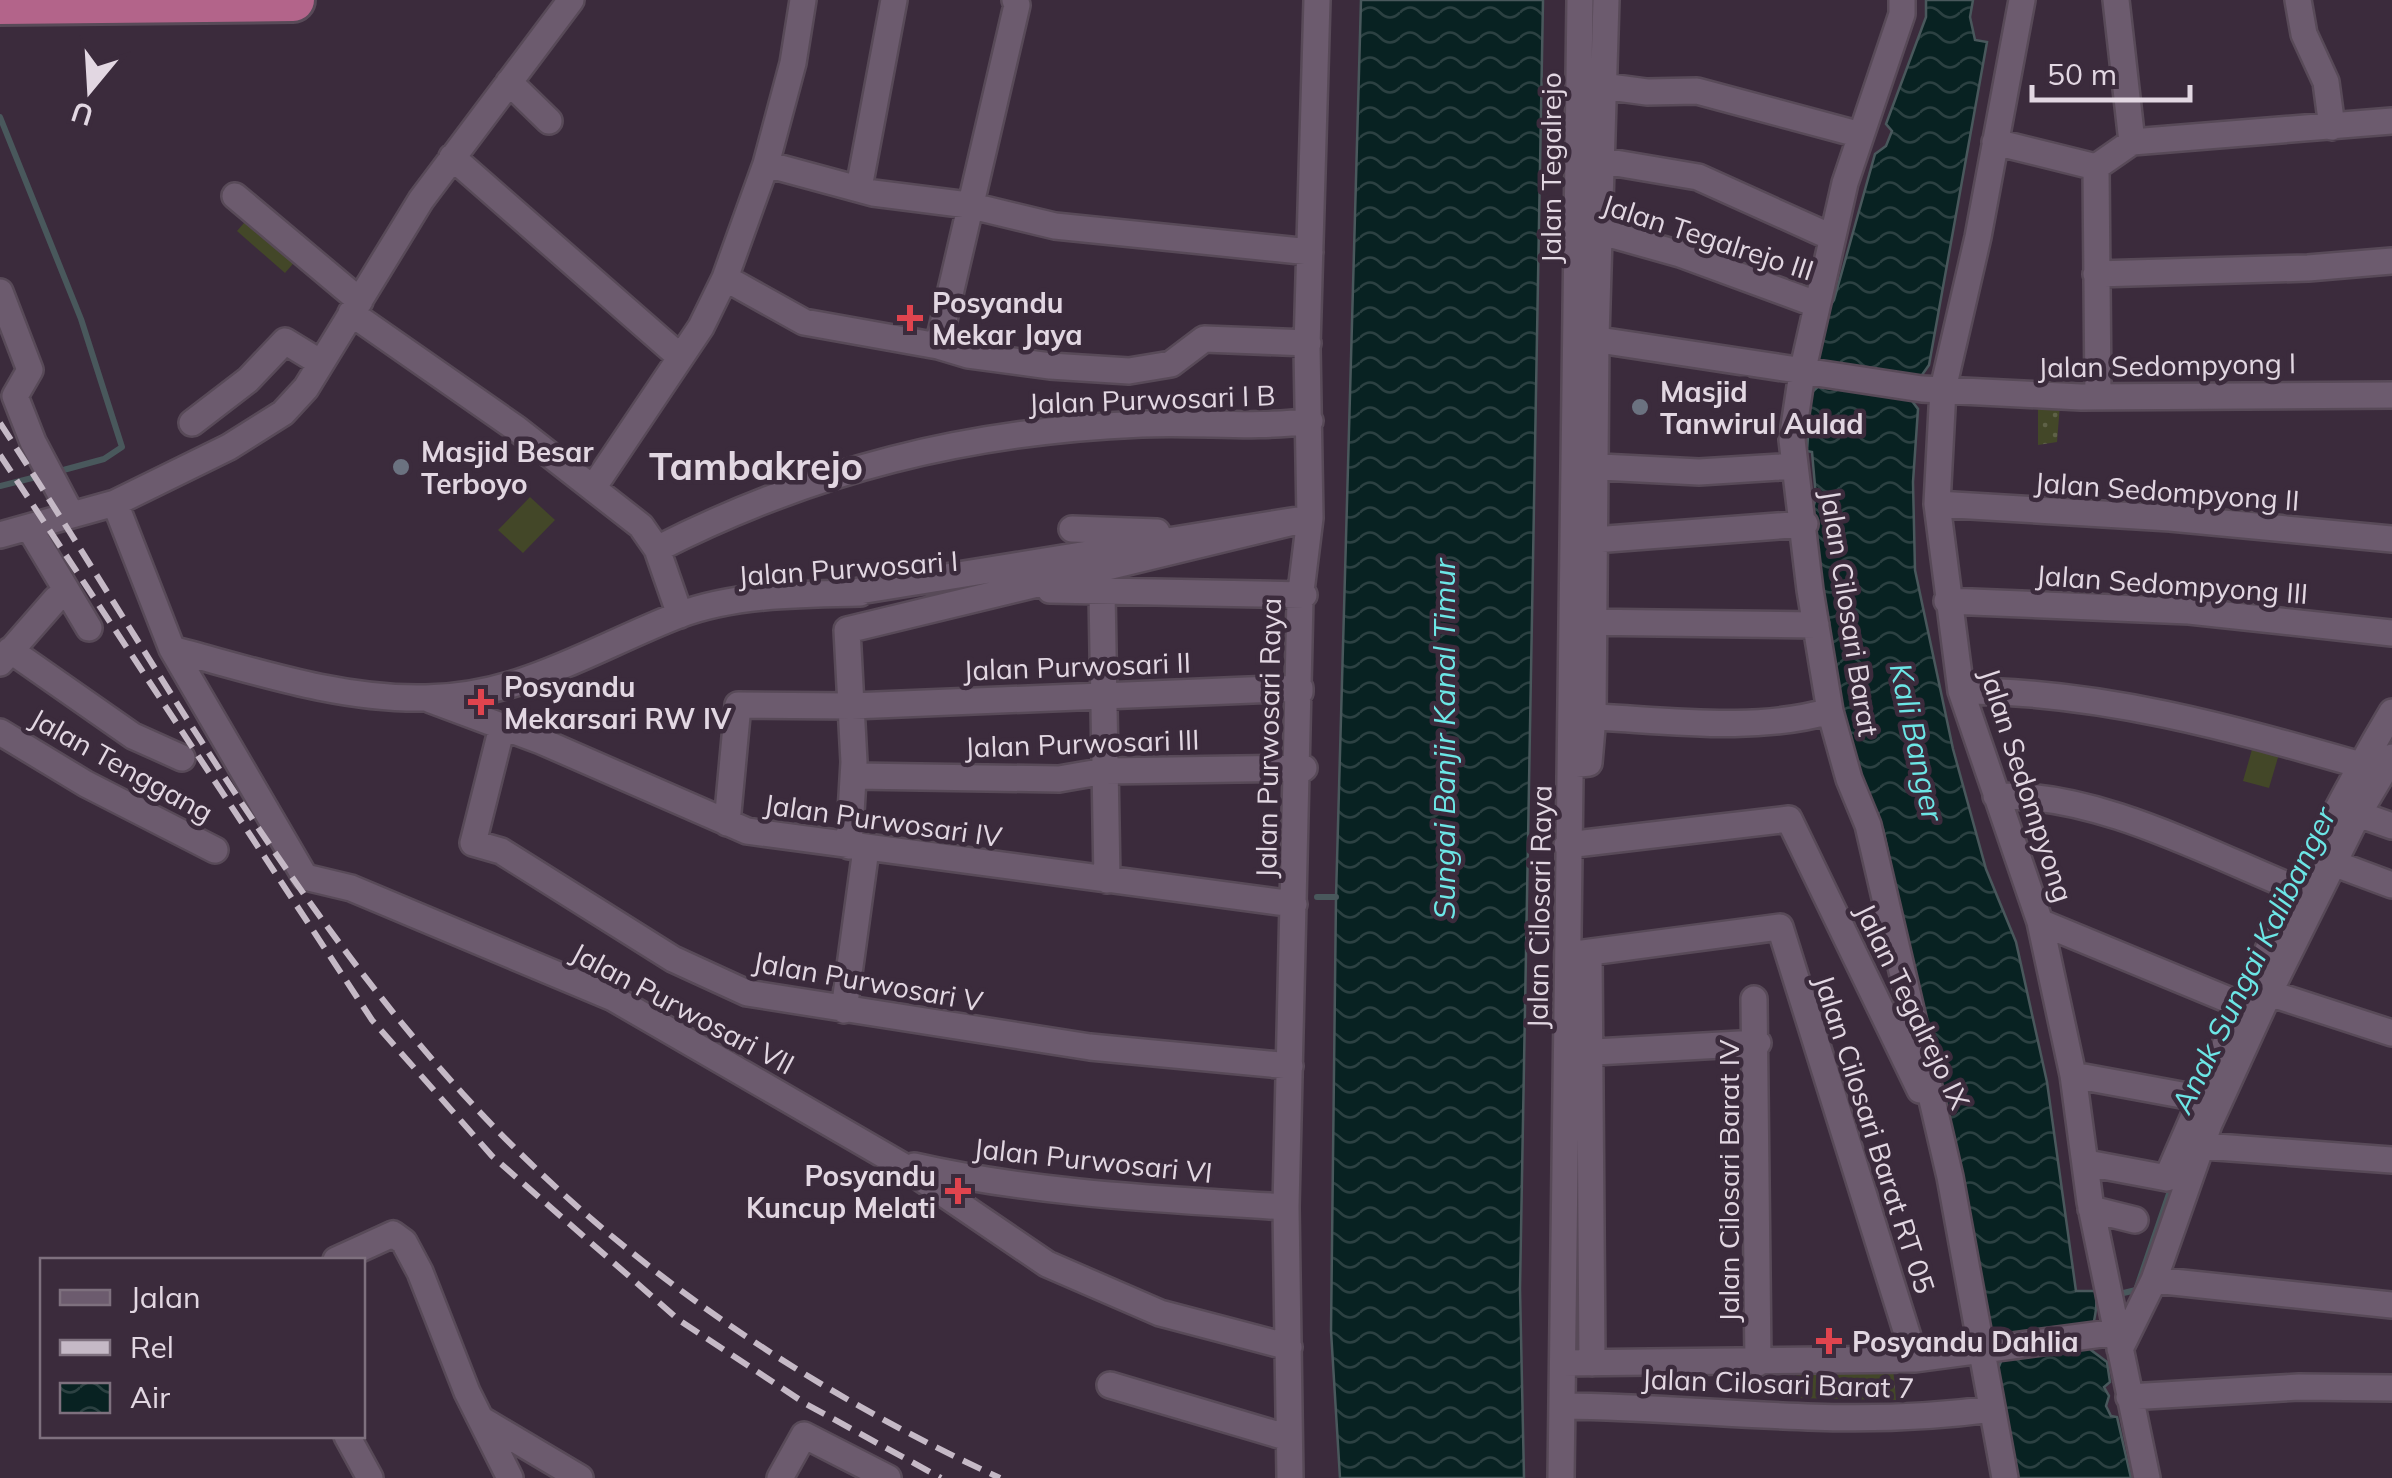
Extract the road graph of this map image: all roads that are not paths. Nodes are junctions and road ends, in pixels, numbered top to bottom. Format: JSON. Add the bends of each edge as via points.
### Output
{"nodes":[{"id":1,"x":294,"y":0,"type":"edge"},
{"id":2,"x":571,"y":0,"type":"edge"},
{"id":3,"x":803,"y":0,"type":"edge"},
{"id":4,"x":894,"y":0,"type":"edge"},
{"id":5,"x":1015,"y":0,"type":"edge"},
{"id":6,"x":1317,"y":0,"type":"edge"},
{"id":7,"x":1580,"y":0,"type":"edge"},
{"id":8,"x":1606,"y":0,"type":"edge"},
{"id":9,"x":1902,"y":0,"type":"edge"},
{"id":10,"x":2022,"y":0,"type":"edge"},
{"id":11,"x":2116,"y":0,"type":"edge"},
{"id":12,"x":2298,"y":0,"type":"edge"},
{"id":13,"x":0,"y":2,"type":"edge"},
{"id":14,"x":509,"y":82,"type":"junction"},
{"id":15,"x":1592,"y":84,"type":"junction"},
{"id":16,"x":2392,"y":121,"type":"edge"},
{"id":17,"x":549,"y":122,"type":"dead end"},
{"id":18,"x":2332,"y":127,"type":"junction"},
{"id":19,"x":1860,"y":135,"type":"junction"},
{"id":20,"x":1995,"y":142,"type":"junction"},
{"id":21,"x":2132,"y":142,"type":"junction"},
{"id":22,"x":452,"y":157,"type":"junction"},
{"id":23,"x":1591,"y":158,"type":"junction"},
{"id":24,"x":766,"y":164,"type":"junction"},
{"id":25,"x":2096,"y":167,"type":"junction"},
{"id":26,"x":859,"y":188,"type":"junction"},
{"id":27,"x":235,"y":196,"type":"dead end"},
{"id":28,"x":968,"y":205,"type":"junction"},
{"id":29,"x":1590,"y":229,"type":"junction"},
{"id":30,"x":1831,"y":236,"type":"junction"},
{"id":31,"x":1310,"y":252,"type":"junction"},
{"id":32,"x":2392,"y":260,"type":"edge"},
{"id":33,"x":2096,"y":274,"type":"junction"},
{"id":34,"x":725,"y":278,"type":"junction"},
{"id":35,"x":0,"y":292,"type":"edge"},
{"id":36,"x":1816,"y":304,"type":"junction"},
{"id":37,"x":355,"y":307,"type":"junction"},
{"id":38,"x":1588,"y":338,"type":"junction"},
{"id":39,"x":938,"y":346,"type":"junction"},
{"id":40,"x":1307,"y":347,"type":"junction"},
{"id":41,"x":679,"y":356,"type":"junction"},
{"id":42,"x":322,"y":362,"type":"junction"},
{"id":43,"x":1811,"y":374,"type":"junction"},
{"id":44,"x":1932,"y":389,"type":"junction"},
{"id":45,"x":2392,"y":394,"type":"edge"},
{"id":46,"x":2098,"y":397,"type":"junction"},
{"id":47,"x":192,"y":422,"type":"dead end"},
{"id":48,"x":1310,"y":422,"type":"junction"},
{"id":49,"x":1586,"y":466,"type":"junction"},
{"id":50,"x":1796,"y":466,"type":"junction"},
{"id":51,"x":593,"y":488,"type":"junction"},
{"id":52,"x":116,"y":502,"type":"junction"},
{"id":53,"x":1937,"y":504,"type":"junction"},
{"id":54,"x":62,"y":506,"type":"junction"},
{"id":55,"x":1310,"y":518,"type":"junction"},
{"id":56,"x":1805,"y":524,"type":"junction"},
{"id":57,"x":30,"y":528,"type":"junction"},
{"id":58,"x":1072,"y":529,"type":"dead end"},
{"id":59,"x":0,"y":535,"type":"edge"},
{"id":60,"x":2392,"y":539,"type":"edge"},
{"id":61,"x":1585,"y":540,"type":"junction"},
{"id":62,"x":656,"y":549,"type":"junction"},
{"id":63,"x":1102,"y":592,"type":"junction"},
{"id":64,"x":847,"y":593,"type":"junction"},
{"id":65,"x":56,"y":599,"type":"dead end"},
{"id":66,"x":1300,"y":600,"type":"junction"},
{"id":67,"x":1947,"y":601,"type":"junction"},
{"id":68,"x":680,"y":615,"type":"junction"},
{"id":69,"x":1585,"y":622,"type":"junction"},
{"id":70,"x":1816,"y":625,"type":"junction"},
{"id":71,"x":89,"y":628,"type":"dead end"},
{"id":72,"x":2392,"y":633,"type":"edge"},
{"id":73,"x":172,"y":649,"type":"junction"},
{"id":74,"x":5,"y":657,"type":"edge"},
{"id":75,"x":1961,"y":691,"type":"junction"},
{"id":76,"x":1300,"y":692,"type":"junction"},
{"id":77,"x":1103,"y":696,"type":"junction"},
{"id":78,"x":426,"y":698,"type":"junction"},
{"id":79,"x":852,"y":706,"type":"junction"},
{"id":80,"x":1830,"y":710,"type":"junction"},
{"id":81,"x":1582,"y":716,"type":"junction"},
{"id":82,"x":2390,"y":724,"type":"edge"},
{"id":83,"x":502,"y":727,"type":"junction"},
{"id":84,"x":0,"y":732,"type":"edge"},
{"id":85,"x":2392,"y":757,"type":"edge"},
{"id":86,"x":182,"y":758,"type":"dead end"},
{"id":87,"x":2364,"y":766,"type":"junction"},
{"id":88,"x":1106,"y":771,"type":"junction"},
{"id":89,"x":1298,"y":772,"type":"junction"},
{"id":90,"x":854,"y":776,"type":"junction"},
{"id":91,"x":1996,"y":796,"type":"junction"},
{"id":92,"x":2358,"y":814,"type":"junction"},
{"id":93,"x":728,"y":816,"type":"junction"},
{"id":94,"x":2392,"y":826,"type":"edge"},
{"id":95,"x":854,"y":843,"type":"junction"},
{"id":96,"x":1567,"y":845,"type":"junction"},
{"id":97,"x":215,"y":850,"type":"dead end"},
{"id":98,"x":2333,"y":863,"type":"junction"},
{"id":99,"x":1107,"y":875,"type":"junction"},
{"id":100,"x":2392,"y":886,"type":"edge"},
{"id":101,"x":2294,"y":888,"type":"junction"},
{"id":102,"x":1294,"y":904,"type":"junction"},
{"id":103,"x":2040,"y":922,"type":"junction"},
{"id":104,"x":1579,"y":954,"type":"junction"},
{"id":105,"x":2269,"y":994,"type":"junction"},
{"id":106,"x":1754,"y":999,"type":"dead end"},
{"id":107,"x":2241,"y":1005,"type":"junction"},
{"id":108,"x":844,"y":1010,"type":"junction"},
{"id":109,"x":2392,"y":1034,"type":"edge"},
{"id":110,"x":1758,"y":1042,"type":"junction"},
{"id":111,"x":1580,"y":1053,"type":"junction"},
{"id":112,"x":1290,"y":1066,"type":"junction"},
{"id":113,"x":2074,"y":1075,"type":"junction"},
{"id":114,"x":2198,"y":1098,"type":"junction"},
{"id":115,"x":1940,"y":1133,"type":"junction"},
{"id":116,"x":2203,"y":1146,"type":"junction"},
{"id":117,"x":2392,"y":1160,"type":"edge"},
{"id":118,"x":896,"y":1162,"type":"junction"},
{"id":119,"x":2087,"y":1164,"type":"junction"},
{"id":120,"x":1286,"y":1207,"type":"junction"},
{"id":121,"x":2091,"y":1209,"type":"junction"},
{"id":122,"x":2135,"y":1220,"type":"dead end"},
{"id":123,"x":340,"y":1258,"type":"edge"},
{"id":124,"x":2154,"y":1280,"type":"junction"},
{"id":125,"x":2392,"y":1305,"type":"edge"},
{"id":126,"x":2114,"y":1331,"type":"junction"},
{"id":127,"x":1289,"y":1347,"type":"junction"},
{"id":128,"x":1991,"y":1352,"type":"junction"},
{"id":129,"x":1915,"y":1359,"type":"junction"},
{"id":130,"x":1563,"y":1363,"type":"junction"},
{"id":131,"x":1592,"y":1363,"type":"junction"},
{"id":132,"x":1758,"y":1363,"type":"junction"},
{"id":133,"x":1110,"y":1386,"type":"dead end"},
{"id":134,"x":2392,"y":1388,"type":"edge"},
{"id":135,"x":2129,"y":1397,"type":"junction"},
{"id":136,"x":1562,"y":1406,"type":"junction"},
{"id":137,"x":1992,"y":1409,"type":"junction"},
{"id":138,"x":484,"y":1421,"type":"junction"},
{"id":139,"x":349,"y":1438,"type":"edge"},
{"id":140,"x":1290,"y":1438,"type":"junction"},
{"id":141,"x":370,"y":1478,"type":"edge"},
{"id":142,"x":510,"y":1478,"type":"edge"},
{"id":143,"x":580,"y":1478,"type":"edge"},
{"id":144,"x":780,"y":1478,"type":"edge"},
{"id":145,"x":888,"y":1478,"type":"edge"},
{"id":146,"x":1290,"y":1478,"type":"edge"},
{"id":147,"x":1561,"y":1478,"type":"edge"},
{"id":148,"x":2004,"y":1478,"type":"edge"},
{"id":149,"x":2147,"y":1478,"type":"edge"}],
"edges":[{"from":1,"to":13,"type":"highway"},
{"from":2,"to":14,"type":"street"},
{"from":3,"to":24,"type":"street"},
{"from":4,"to":26,"type":"street"},
{"from":5,"to":28,"type":"street"},
{"from":6,"to":31,"type":"street","name":"Jalan Purwosari Raya"},
{"from":7,"to":15,"type":"street","name":"Jalan Tegalrejo"},
{"from":8,"to":15,"type":"street"},
{"from":9,"to":19,"type":"street","name":"Jalan Cilosari Barat"},
{"from":10,"to":20,"type":"street","name":"Jalan Sedompyong"},
{"from":11,"to":21,"type":"street"},
{"from":12,"to":18,"type":"street","via":[[2304,34],[2326,82]]},
{"from":14,"to":17,"type":"street"},
{"from":14,"to":22,"type":"street"},
{"from":15,"to":19,"type":"street","via":[[1697,92]]},
{"from":15,"to":23,"type":"street","name":"Jalan Tegalrejo"},
{"from":16,"to":18,"type":"street"},
{"from":18,"to":21,"type":"street"},
{"from":19,"to":30,"type":"street","name":"Jalan Cilosari Barat"},
{"from":20,"to":25,"type":"street"},
{"from":20,"to":44,"type":"street","name":"Jalan Sedompyong"},
{"from":21,"to":25,"type":"street"},
{"from":22,"to":37,"type":"street"},
{"from":22,"to":41,"type":"street"},
{"from":23,"to":29,"type":"street","name":"Jalan Tegalrejo"},
{"from":23,"to":30,"type":"street","via":[[1698,177]]},
{"from":24,"to":26,"type":"street"},
{"from":24,"to":34,"type":"street"},
{"from":25,"to":33,"type":"street"},
{"from":26,"to":28,"type":"street"},
{"from":27,"to":37,"type":"street"},
{"from":28,"to":31,"type":"street","via":[[1056,226]]},
{"from":28,"to":39,"type":"street"},
{"from":29,"to":36,"type":"street","name":"Jalan Tegalrejo III"},
{"from":29,"to":38,"type":"street","name":"Jalan Tegalrejo"},
{"from":30,"to":36,"type":"street","name":"Jalan Cilosari Barat"},
{"from":31,"to":40,"type":"street","name":"Jalan Purwosari Raya"},
{"from":32,"to":33,"type":"street"},
{"from":33,"to":46,"type":"street"},
{"from":34,"to":39,"type":"street","via":[[804,322]]},
{"from":34,"to":41,"type":"street"},
{"from":35,"to":54,"type":"street","via":[[30,370],[16,396]]},
{"from":36,"to":43,"type":"street","name":"Jalan Cilosari Barat"},
{"from":37,"to":42,"type":"street"},
{"from":37,"to":51,"type":"street"},
{"from":38,"to":43,"type":"street","name":"Jalan Sedompyong I"},
{"from":38,"to":49,"type":"street","name":"Jalan Cilosari Raya"},
{"from":39,"to":40,"type":"street","via":[[968,356],[1130,372],[1172,364],[1204,340]]},
{"from":40,"to":48,"type":"street","name":"Jalan Purwosari Raya"},
{"from":41,"to":51,"type":"street"},
{"from":42,"to":47,"type":"street","via":[[285,341],[248,380]]},
{"from":42,"to":52,"type":"street","via":[[283,414]]},
{"from":43,"to":44,"type":"street","name":"Jalan Sedompyong I"},
{"from":43,"to":50,"type":"street","name":"Jalan Cilosari Barat","via":[[1794,420]]},
{"from":44,"to":46,"type":"street","name":"Jalan Sedompyong I"},
{"from":44,"to":53,"type":"street","name":"Jalan Sedompyong"},
{"from":45,"to":46,"type":"street","name":"Jalan Sedompyong I"},
{"from":48,"to":55,"type":"street","name":"Jalan Purwosari Raya"},
{"from":48,"to":62,"type":"street","name":"Jalan Purwosari I B","via":[[1001,435],[851,467]]},
{"from":49,"to":50,"type":"street","via":[[1699,472]]},
{"from":49,"to":61,"type":"street","name":"Jalan Cilosari Raya"},
{"from":50,"to":56,"type":"street","name":"Jalan Cilosari Barat"},
{"from":51,"to":62,"type":"street","via":[[641,526]]},
{"from":52,"to":54,"type":"street"},
{"from":52,"to":73,"type":"street","name":"Jalan Purwosari VII"},
{"from":53,"to":60,"type":"street","name":"Jalan Sedompyong II"},
{"from":53,"to":67,"type":"street","name":"Jalan Sedompyong"},
{"from":54,"to":57,"type":"street"},
{"from":55,"to":58,"type":"street","via":[[1258,533]]},
{"from":55,"to":64,"type":"street"},
{"from":55,"to":66,"type":"street","name":"Jalan Purwosari Raya"},
{"from":55,"to":79,"type":"street","via":[[847,630]]},
{"from":56,"to":61,"type":"street"},
{"from":56,"to":70,"type":"street","name":"Jalan Cilosari Barat"},
{"from":57,"to":59,"type":"street"},
{"from":57,"to":71,"type":"street"},
{"from":61,"to":69,"type":"street","name":"Jalan Cilosari Raya"},
{"from":62,"to":68,"type":"street"},
{"from":63,"to":64,"type":"street","name":"Jalan Purwosari I"},
{"from":63,"to":66,"type":"street","name":"Jalan Purwosari I","via":[[1304,595]]},
{"from":63,"to":77,"type":"street"},
{"from":64,"to":68,"type":"street","name":"Jalan Purwosari I","via":[[770,597]]},
{"from":65,"to":74,"type":"street"},
{"from":66,"to":76,"type":"street","name":"Jalan Purwosari Raya"},
{"from":67,"to":72,"type":"street","name":"Jalan Sedompyong III","via":[[2189,611]]},
{"from":67,"to":75,"type":"street","name":"Jalan Sedompyong"},
{"from":68,"to":78,"type":"street","name":"Jalan Purwosari I","via":[[564,669],[480,692]]},
{"from":69,"to":70,"type":"street"},
{"from":69,"to":81,"type":"street","name":"Jalan Cilosari Raya"},
{"from":70,"to":80,"type":"street","name":"Jalan Cilosari Barat"},
{"from":73,"to":78,"type":"street","name":"Jalan Purwosari I","via":[[332,690]]},
{"from":73,"to":118,"type":"street","name":"Jalan Purwosari VII","via":[[305,877],[351,888],[613,998]]},
{"from":74,"to":86,"type":"street","via":[[133,736]]},
{"from":75,"to":87,"type":"street","via":[[2135,706]]},
{"from":75,"to":91,"type":"street","name":"Jalan Sedompyong"},
{"from":76,"to":77,"type":"street","name":"Jalan Purwosari II"},
{"from":76,"to":89,"type":"street","name":"Jalan Purwosari Raya"},
{"from":77,"to":79,"type":"street","name":"Jalan Purwosari II"},
{"from":77,"to":88,"type":"street"},
{"from":78,"to":83,"type":"street","name":"Jalan Purwosari IV"},
{"from":79,"to":90,"type":"street"},
{"from":79,"to":93,"type":"street","name":"Jalan Purwosari II","via":[[738,705]]},
{"from":80,"to":81,"type":"street","via":[[1759,722]]},
{"from":80,"to":115,"type":"street","name":"Jalan Cilosari Barat","via":[[1862,810]]},
{"from":81,"to":96,"type":"street","name":"Jalan Cilosari Raya","via":[[1571,765]]},
{"from":82,"to":87,"type":"street"},
{"from":83,"to":93,"type":"street","name":"Jalan Purwosari IV"},
{"from":83,"to":108,"type":"street","name":"Jalan Purwosari V","via":[[473,843],[501,851],[699,972],[747,993]]},
{"from":84,"to":97,"type":"street","name":"Jalan Tenggang"},
{"from":85,"to":92,"type":"street"},
{"from":87,"to":101,"type":"street"},
{"from":88,"to":89,"type":"street","name":"Jalan Purwosari III","via":[[1304,768]]},
{"from":88,"to":90,"type":"street","name":"Jalan Purwosari III","via":[[1058,778]]},
{"from":88,"to":99,"type":"street"},
{"from":89,"to":102,"type":"street","name":"Jalan Purwosari Raya"},
{"from":90,"to":95,"type":"street"},
{"from":91,"to":101,"type":"street","via":[[2109,816]]},
{"from":91,"to":103,"type":"street","name":"Jalan Sedompyong"},
{"from":92,"to":94,"type":"street"},
{"from":92,"to":98,"type":"street"},
{"from":93,"to":95,"type":"street","name":"Jalan Purwosari IV","via":[[748,831]]},
{"from":95,"to":99,"type":"street","name":"Jalan Purwosari IV"},
{"from":95,"to":108,"type":"street"},
{"from":96,"to":104,"type":"street","name":"Jalan Cilosari Raya"},
{"from":96,"to":115,"type":"street","name":"Jalan Tegalrejo IX","via":[[1790,818]]},
{"from":98,"to":100,"type":"street"},
{"from":98,"to":105,"type":"street"},
{"from":99,"to":102,"type":"street","name":"Jalan Purwosari IV"},
{"from":101,"to":107,"type":"street"},
{"from":102,"to":112,"type":"street","name":"Jalan Purwosari Raya"},
{"from":103,"to":107,"type":"street"},
{"from":103,"to":113,"type":"street","name":"Jalan Sedompyong"},
{"from":104,"to":111,"type":"street","name":"Jalan Cilosari Raya"},
{"from":104,"to":129,"type":"street","name":"Jalan Cilosari Barat RT 05","via":[[1780,926]]},
{"from":105,"to":109,"type":"street"},
{"from":105,"to":116,"type":"street"},
{"from":106,"to":110,"type":"street","name":"Jalan Cilosari Barat IV"},
{"from":107,"to":114,"type":"street"},
{"from":108,"to":112,"type":"street","name":"Jalan Purwosari V","via":[[1090,1047]]},
{"from":110,"to":111,"type":"street"},
{"from":110,"to":132,"type":"street","name":"Jalan Cilosari Barat IV"},
{"from":111,"to":130,"type":"street","name":"Jalan Cilosari Raya"},
{"from":111,"to":131,"type":"street"},
{"from":112,"to":120,"type":"street","name":"Jalan Purwosari Raya"},
{"from":113,"to":114,"type":"street"},
{"from":113,"to":119,"type":"street","name":"Jalan Sedompyong"},
{"from":114,"to":119,"type":"street","via":[[2164,1179]]},
{"from":115,"to":128,"type":"street","name":"Jalan Cilosari Barat"},
{"from":116,"to":117,"type":"street"},
{"from":116,"to":124,"type":"street"},
{"from":118,"to":120,"type":"street","name":"Jalan Purwosari VI","via":[[984,1182],[1092,1195]]},
{"from":118,"to":127,"type":"street","name":"Jalan Purwosari VII","via":[[1047,1264],[1160,1313]]},
{"from":119,"to":121,"type":"street","name":"Jalan Sedompyong"},
{"from":120,"to":127,"type":"street","name":"Jalan Purwosari Raya"},
{"from":121,"to":122,"type":"street"},
{"from":121,"to":126,"type":"street","name":"Jalan Sedompyong"},
{"from":123,"to":138,"type":"street","via":[[399,1236]]},
{"from":124,"to":125,"type":"street"},
{"from":124,"to":126,"type":"street"},
{"from":126,"to":128,"type":"street"},
{"from":126,"to":135,"type":"street","name":"Jalan Sedompyong"},
{"from":127,"to":140,"type":"street","name":"Jalan Purwosari Raya"},
{"from":128,"to":129,"type":"street"},
{"from":128,"to":137,"type":"street","name":"Jalan Cilosari Barat"},
{"from":129,"to":132,"type":"street"},
{"from":130,"to":131,"type":"street"},
{"from":130,"to":136,"type":"street","name":"Jalan Cilosari Raya"},
{"from":131,"to":132,"type":"street"},
{"from":133,"to":140,"type":"street"},
{"from":134,"to":135,"type":"street"},
{"from":135,"to":149,"type":"street","name":"Jalan Sedompyong"},
{"from":136,"to":137,"type":"street","name":"Jalan Cilosari Barat 7","via":[[1788,1420],[1916,1420]]},
{"from":136,"to":147,"type":"street","name":"Jalan Cilosari Raya"},
{"from":137,"to":148,"type":"street","name":"Jalan Cilosari Barat"},
{"from":138,"to":142,"type":"street"},
{"from":138,"to":143,"type":"street"},
{"from":139,"to":141,"type":"street"},
{"from":140,"to":146,"type":"street","name":"Jalan Purwosari Raya"},
{"from":144,"to":145,"type":"street","via":[[804,1435]]}]}
